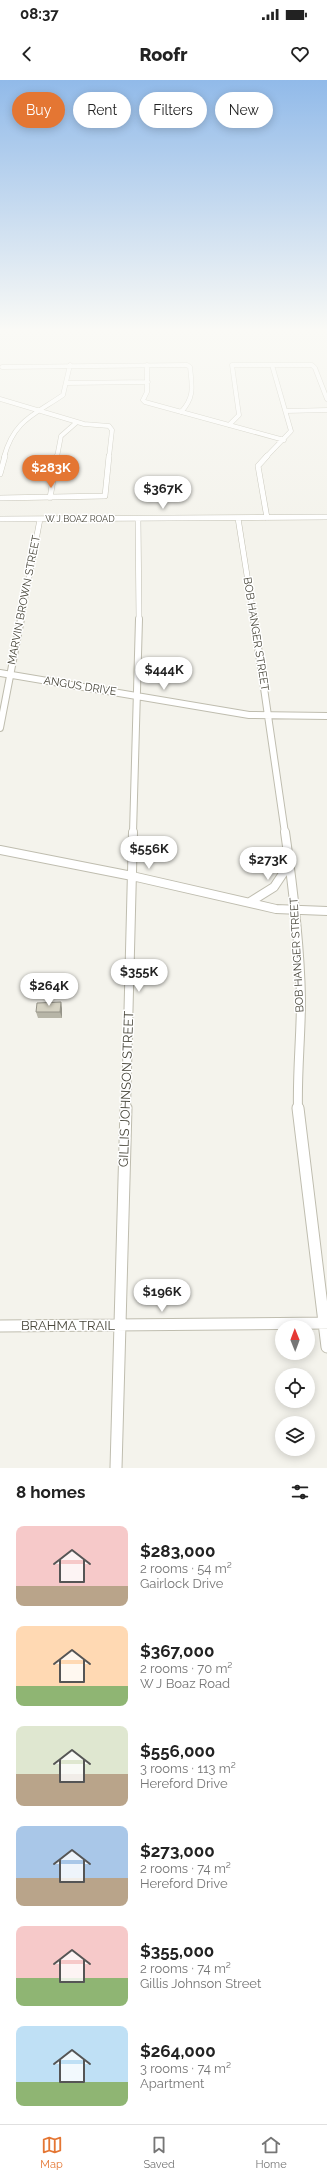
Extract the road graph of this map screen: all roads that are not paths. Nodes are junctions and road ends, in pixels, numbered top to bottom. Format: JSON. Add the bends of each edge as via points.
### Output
{"nodes":[{"id":1,"x":62,"y":396,"type":"edge"},
{"id":2,"x":146,"y":396,"type":"edge"},
{"id":3,"x":193,"y":396,"type":"edge"},
{"id":4,"x":236,"y":396,"type":"edge"},
{"id":5,"x":281,"y":396,"type":"edge"},
{"id":6,"x":1,"y":400,"type":"edge"},
{"id":7,"x":39,"y":410,"type":"junction"},
{"id":8,"x":327,"y":410,"type":"edge"},
{"id":9,"x":286,"y":411,"type":"junction"},
{"id":10,"x":181,"y":412,"type":"junction"},
{"id":11,"x":78,"y":422,"type":"junction"},
{"id":12,"x":229,"y":425,"type":"junction"},
{"id":13,"x":284,"y":440,"type":"junction"},
{"id":14,"x":0,"y":474,"type":"edge"},
{"id":15,"x":0,"y":498,"type":"edge"},
{"id":16,"x":50,"y":498,"type":"junction"},
{"id":17,"x":327,"y":517,"type":"edge"},
{"id":18,"x":138,"y":518,"type":"junction"},
{"id":19,"x":238,"y":518,"type":"junction"},
{"id":20,"x":267,"y":518,"type":"junction"},
{"id":21,"x":0,"y":519,"type":"edge"},
{"id":22,"x":40,"y":519,"type":"junction"},
{"id":23,"x":0,"y":673,"type":"edge"},
{"id":24,"x":10,"y":675,"type":"junction"},
{"id":25,"x":136,"y":695,"type":"junction"},
{"id":26,"x":327,"y":716,"type":"edge"},
{"id":27,"x":269,"y":717,"type":"junction"},
{"id":28,"x":0,"y":728,"type":"edge"},
{"id":29,"x":0,"y":850,"type":"edge"},
{"id":30,"x":290,"y":863,"type":"junction"},
{"id":31,"x":132,"y":876,"type":"junction"},
{"id":32,"x":250,"y":902,"type":"junction"},
{"id":33,"x":296,"y":910,"type":"junction"},
{"id":34,"x":327,"y":911,"type":"edge"},
{"id":35,"x":325,"y":1324,"type":"edge"},
{"id":36,"x":120,"y":1325,"type":"junction"},
{"id":37,"x":0,"y":1326,"type":"edge"},
{"id":38,"x":327,"y":1347,"type":"edge"},
{"id":39,"x":116,"y":1468,"type":"edge"}],
"edges":[{"from":1,"to":7,"type":"street"},
{"from":2,"to":10,"type":"street","via":[[143,400]]},
{"from":3,"to":10,"type":"street","via":[[191,402]]},
{"from":4,"to":12,"type":"street","via":[[239,415]]},
{"from":5,"to":9,"type":"street"},
{"from":6,"to":7,"type":"street"},
{"from":7,"to":11,"type":"street"},
{"from":7,"to":14,"type":"street","via":[[12,433]]},
{"from":8,"to":9,"type":"street"},
{"from":9,"to":13,"type":"street","via":[[291,431]]},
{"from":10,"to":12,"type":"street"},
{"from":11,"to":16,"type":"street","via":[[61,436]]},
{"from":11,"to":16,"type":"street","via":[[111,427],[105,496]]},
{"from":12,"to":13,"type":"street"},
{"from":13,"to":20,"type":"street","via":[[258,466]]},
{"from":15,"to":16,"type":"street"},
{"from":17,"to":20,"type":"street","name":"W J BOAZ ROAD"},
{"from":18,"to":19,"type":"street","name":"W J BOAZ ROAD"},
{"from":18,"to":22,"type":"street","name":"W J BOAZ ROAD"},
{"from":18,"to":25,"type":"street","name":"GILLIS JOHNSON STREET","via":[[139,608]]},
{"from":19,"to":20,"type":"street","name":"W J BOAZ ROAD"},
{"from":19,"to":27,"type":"street","name":"BOB HANGER STREET"},
{"from":21,"to":22,"type":"street","name":"W J BOAZ ROAD"},
{"from":22,"to":24,"type":"street","name":"MARVIN BROWN STREET"},
{"from":23,"to":24,"type":"street","name":"ANGUS DRIVE"},
{"from":24,"to":25,"type":"street","name":"ANGUS DRIVE"},
{"from":24,"to":28,"type":"street","name":"MARVIN BROWN STREET"},
{"from":25,"to":27,"type":"street","name":"ANGUS DRIVE"},
{"from":25,"to":31,"type":"street","name":"GILLIS JOHNSON STREET"},
{"from":26,"to":27,"type":"street","name":"ANGUS DRIVE"},
{"from":27,"to":30,"type":"street","name":"BOB HANGER STREET"},
{"from":29,"to":31,"type":"street"},
{"from":30,"to":32,"type":"street","via":[[274,889]]},
{"from":30,"to":33,"type":"street","name":"BOB HANGER STREET"},
{"from":31,"to":32,"type":"street"},
{"from":31,"to":36,"type":"street","name":"GILLIS JOHNSON STREET"},
{"from":32,"to":33,"type":"street","via":[[276,909]]},
{"from":33,"to":34,"type":"street"},
{"from":33,"to":35,"type":"street","name":"BOB HANGER STREET","via":[[301,997],[301,1042],[297,1075],[298,1115]]},
{"from":35,"to":36,"type":"street","name":"BRAHMA TRAIL"},
{"from":35,"to":38,"type":"street","name":"BOB HANGER STREET"},
{"from":36,"to":37,"type":"street","name":"BRAHMA TRAIL"},
{"from":36,"to":39,"type":"street","name":"GILLIS JOHNSON STREET"}]}
